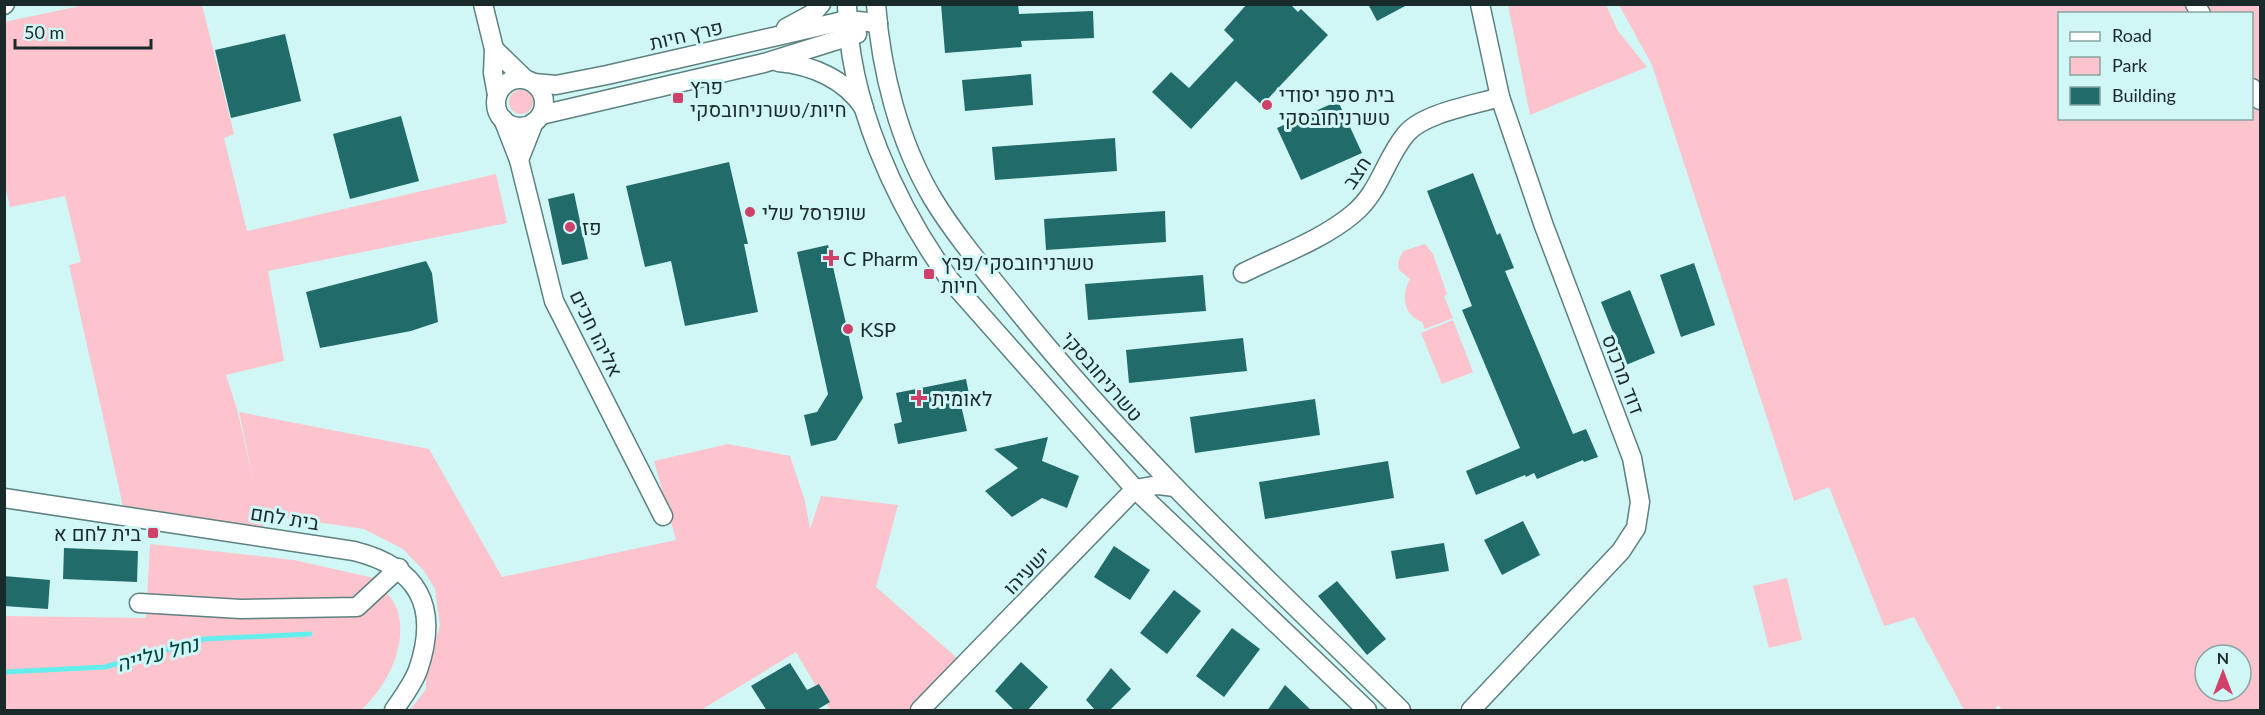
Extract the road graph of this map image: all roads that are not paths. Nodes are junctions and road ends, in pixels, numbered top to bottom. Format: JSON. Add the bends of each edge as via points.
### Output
{"nodes":[{"id":1,"x":483,"y":4,"type":"edge"},
{"id":2,"x":821,"y":4,"type":"edge"},
{"id":3,"x":876,"y":4,"type":"edge"},
{"id":4,"x":1480,"y":4,"type":"edge"},
{"id":5,"x":847,"y":12,"type":"edge"},
{"id":6,"x":878,"y":23,"type":"junction"},
{"id":7,"x":849,"y":39,"type":"junction"},
{"id":8,"x":748,"y":43,"type":"junction"},
{"id":9,"x":494,"y":49,"type":"junction"},
{"id":10,"x":764,"y":63,"type":"junction"},
{"id":11,"x":607,"y":75,"type":"junction"},
{"id":12,"x":530,"y":81,"type":"junction"},
{"id":13,"x":497,"y":95,"type":"junction"},
{"id":14,"x":624,"y":95,"type":"junction"},
{"id":15,"x":1500,"y":97,"type":"junction"},
{"id":16,"x":867,"y":112,"type":"junction"},
{"id":17,"x":503,"y":119,"type":"junction"},
{"id":18,"x":538,"y":119,"type":"junction"},
{"id":19,"x":519,"y":160,"type":"junction"},
{"id":20,"x":1243,"y":273,"type":"dead end"},
{"id":21,"x":1175,"y":487,"type":"junction"},
{"id":22,"x":1135,"y":489,"type":"junction"},
{"id":23,"x":4,"y":498,"type":"edge"},
{"id":24,"x":663,"y":516,"type":"dead end"},
{"id":25,"x":399,"y":568,"type":"junction"},
{"id":26,"x":139,"y":603,"type":"dead end"},
{"id":27,"x":394,"y":711,"type":"edge"},
{"id":28,"x":920,"y":711,"type":"edge"},
{"id":29,"x":1367,"y":711,"type":"edge"},
{"id":30,"x":1401,"y":711,"type":"edge"},
{"id":31,"x":1471,"y":711,"type":"edge"}],
"edges":[{"from":1,"to":9,"type":"street"},
{"from":2,"to":8,"type":"street","via":[[792,25]]},
{"from":3,"to":6,"type":"street","name":"טשרניחובסקי"},
{"from":4,"to":15,"type":"street","name":"דוד מרכוס"},
{"from":5,"to":6,"type":"street","name":"פרץ חיות"},
{"from":5,"to":7,"type":"street"},
{"from":5,"to":8,"type":"street","name":"פרץ חיות"},
{"from":6,"to":7,"type":"street"},
{"from":6,"to":21,"type":"street","name":"טשרניחובסקי","via":[[882,57],[900,124],[933,199],[1078,386]]},
{"from":7,"to":10,"type":"street"},
{"from":7,"to":16,"type":"street"},
{"from":8,"to":11,"type":"street","name":"פרץ חיות"},
{"from":9,"to":12,"type":"street"},
{"from":9,"to":13,"type":"street"},
{"from":10,"to":14,"type":"street"},
{"from":10,"to":16,"type":"street","via":[[794,64],[821,72],[850,92]]},
{"from":11,"to":12,"type":"street","name":"פרץ חיות","via":[[555,85]]},
{"from":11,"to":14,"type":"street","via":[[617,80]]},
{"from":12,"to":13,"type":"street","via":[[507,83]]},
{"from":12,"to":18,"type":"street","via":[[544,97]]},
{"from":13,"to":17,"type":"street","via":[[496,104]]},
{"from":14,"to":18,"type":"street"},
{"from":15,"to":20,"type":"street","name":"חצב","via":[[1414,126],[1400,142],[1375,190],[1352,214],[1318,236]]},
{"from":15,"to":31,"type":"street","name":"דוד מרכוס","via":[[1632,458],[1640,502],[1636,528],[1621,551]]},
{"from":16,"to":22,"type":"street","via":[[892,181],[931,254]]},
{"from":17,"to":18,"type":"street","via":[[518,126]]},
{"from":17,"to":19,"type":"street","name":"אליהו חכים"},
{"from":18,"to":19,"type":"street"},
{"from":19,"to":24,"type":"street","name":"אליהו חכים","via":[[554,301]]},
{"from":21,"to":22,"type":"street"},
{"from":21,"to":30,"type":"street","name":"טשרניחובסקי"},
{"from":22,"to":28,"type":"street","name":"ישעיהו"},
{"from":22,"to":29,"type":"street"},
{"from":23,"to":25,"type":"street","name":"בית לחם","via":[[354,550]]},
{"from":25,"to":26,"type":"street","via":[[357,607],[241,609]]},
{"from":25,"to":27,"type":"street","name":"בית לחם","via":[[421,596],[426,612],[418,671]]}]}
